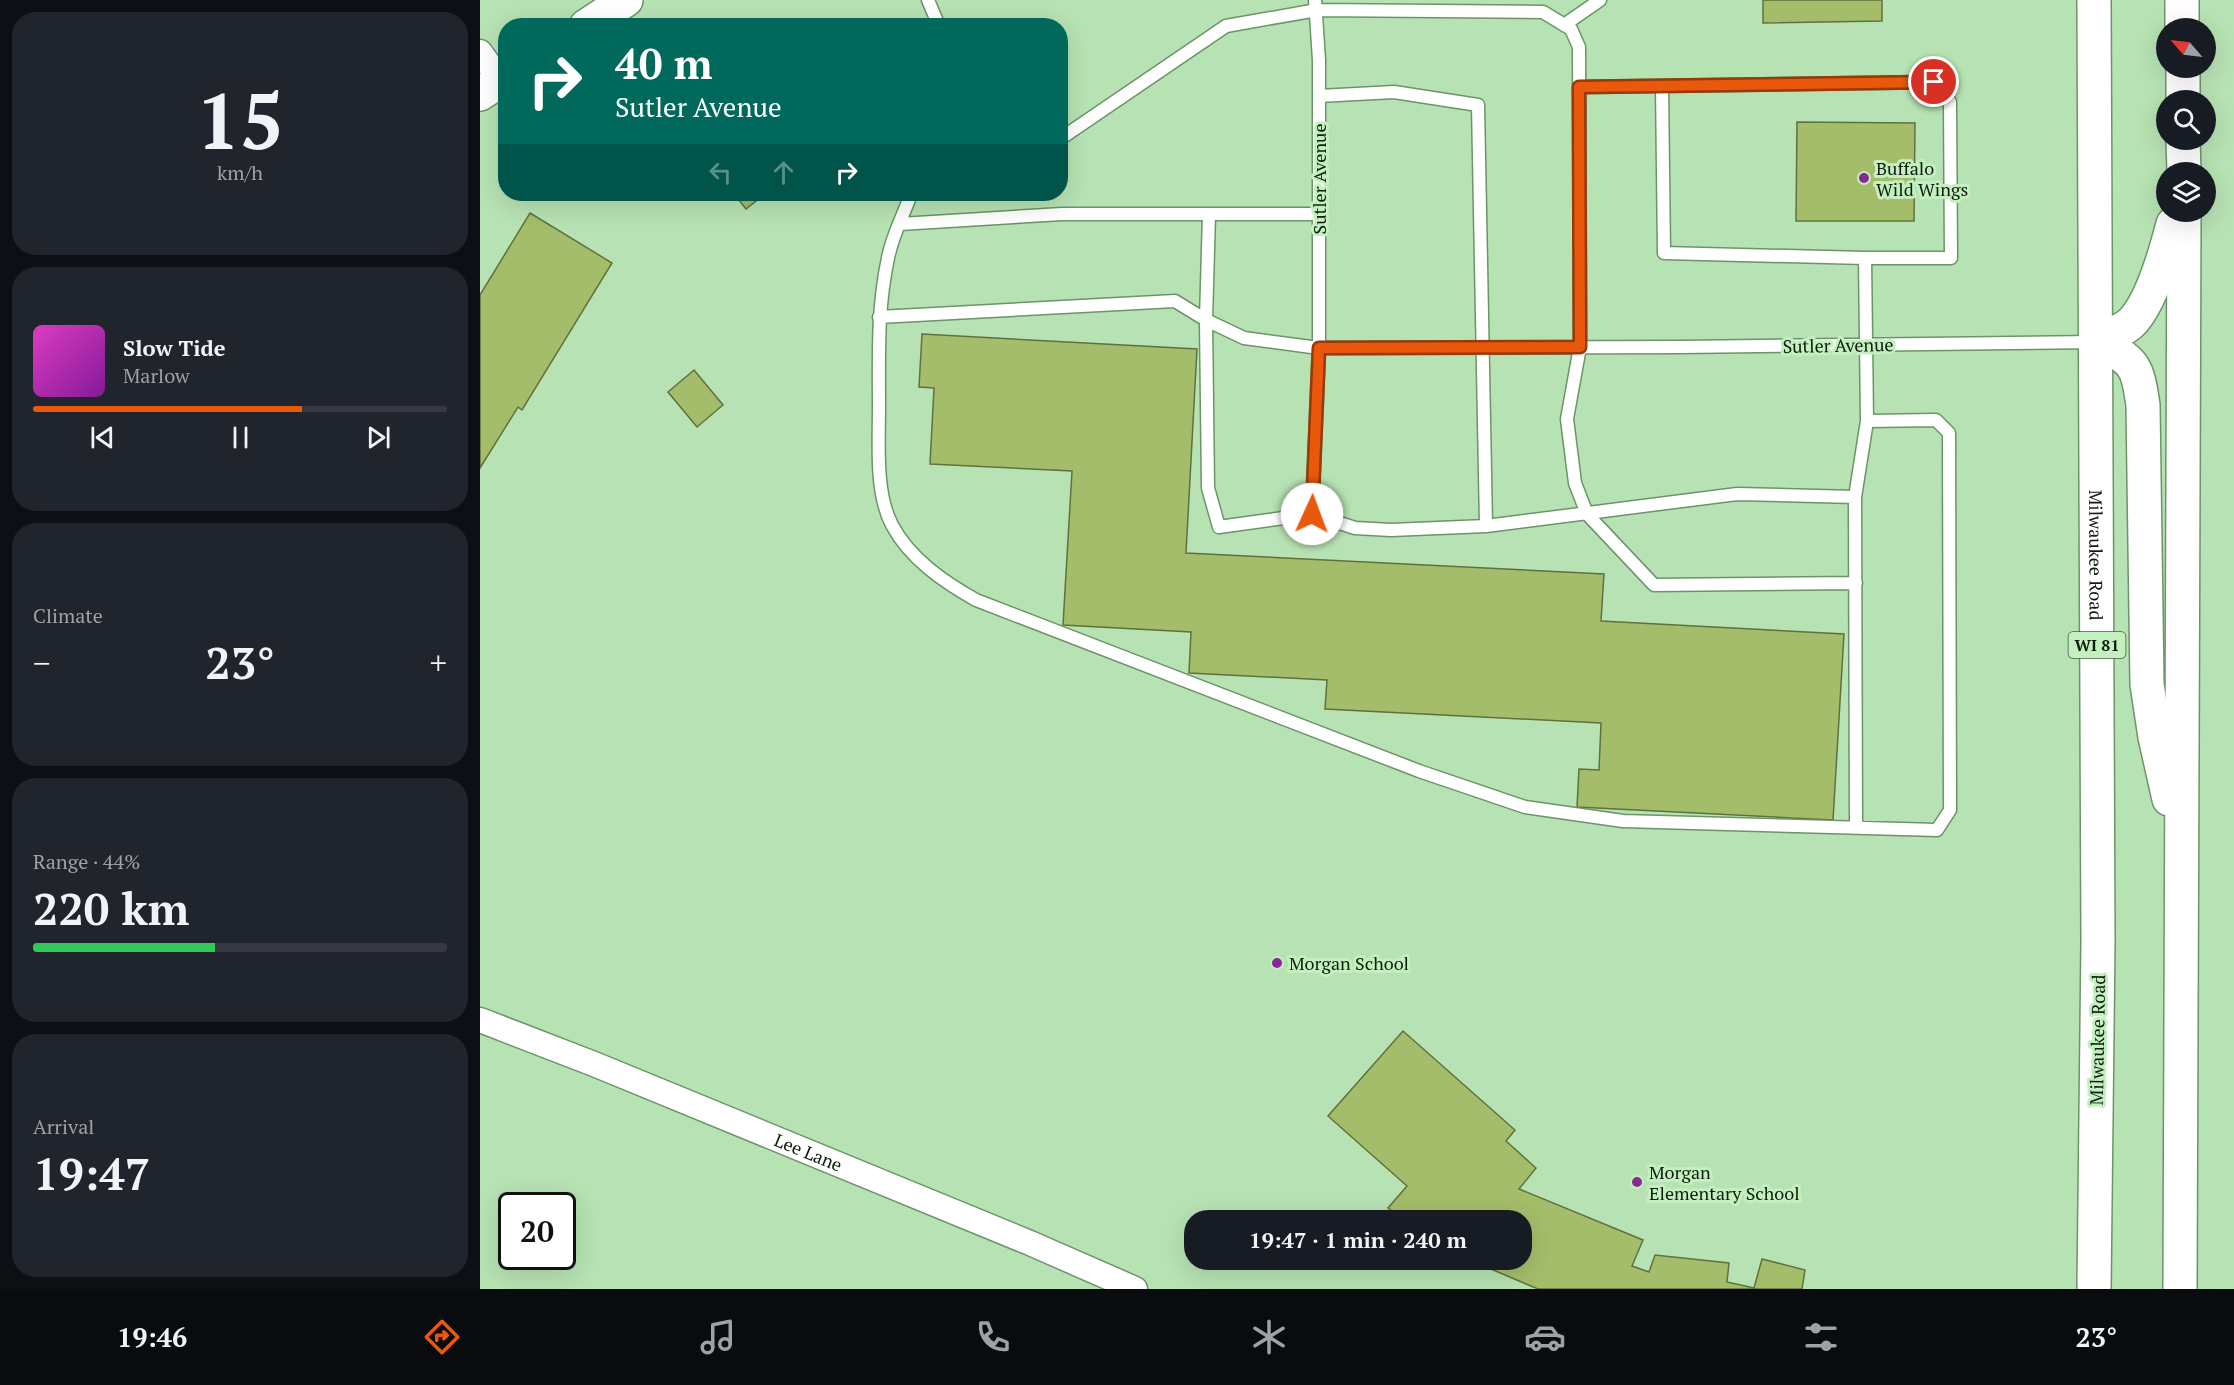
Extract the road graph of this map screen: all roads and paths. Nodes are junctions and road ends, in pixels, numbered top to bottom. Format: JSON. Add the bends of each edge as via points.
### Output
{"nodes":[{"id":1,"x":626,"y":0,"type":"edge"},
{"id":2,"x":928,"y":0,"type":"edge"},
{"id":3,"x":1600,"y":0,"type":"edge"},
{"id":4,"x":2094,"y":0,"type":"edge"},
{"id":5,"x":2176,"y":0,"type":"edge"},
{"id":6,"x":2182,"y":0,"type":"edge"},
{"id":7,"x":1316,"y":5,"type":"edge"},
{"id":8,"x":598,"y":18,"type":"edge"},
{"id":9,"x":936,"y":18,"type":"edge"},
{"id":10,"x":2180,"y":18,"type":"edge"},
{"id":11,"x":2182,"y":18,"type":"edge"},
{"id":12,"x":1564,"y":25,"type":"junction"},
{"id":13,"x":480,"y":52,"type":"edge"},
{"id":14,"x":495,"y":84,"type":"edge"},
{"id":15,"x":1662,"y":86,"type":"junction"},
{"id":16,"x":1579,"y":87,"type":"junction"},
{"id":17,"x":1319,"y":96,"type":"junction"},
{"id":18,"x":1068,"y":134,"type":"edge"},
{"id":19,"x":908,"y":201,"type":"edge"},
{"id":20,"x":1319,"y":213,"type":"junction"},
{"id":21,"x":1209,"y":215,"type":"junction"},
{"id":22,"x":2173,"y":222,"type":"edge"},
{"id":23,"x":2184,"y":222,"type":"edge"},
{"id":24,"x":900,"y":224,"type":"junction"},
{"id":25,"x":1865,"y":258,"type":"junction"},
{"id":26,"x":879,"y":317,"type":"junction"},
{"id":27,"x":1206,"y":320,"type":"junction"},
{"id":28,"x":2097,"y":342,"type":"junction"},
{"id":29,"x":1867,"y":345,"type":"junction"},
{"id":30,"x":1482,"y":347,"type":"junction"},
{"id":31,"x":1580,"y":347,"type":"junction"},
{"id":32,"x":1319,"y":348,"type":"junction"},
{"id":33,"x":1867,"y":421,"type":"junction"},
{"id":34,"x":1855,"y":497,"type":"junction"},
{"id":35,"x":1312,"y":514,"type":"junction"},
{"id":36,"x":1587,"y":514,"type":"junction"},
{"id":37,"x":1486,"y":526,"type":"junction"},
{"id":38,"x":1856,"y":584,"type":"junction"},
{"id":39,"x":1856,"y":828,"type":"junction"},
{"id":40,"x":2182,"y":853,"type":"junction"},
{"id":41,"x":480,"y":1020,"type":"edge"},
{"id":42,"x":1136,"y":1289,"type":"edge"},
{"id":43,"x":2094,"y":1289,"type":"edge"},
{"id":44,"x":2180,"y":1289,"type":"edge"}],
"edges":[{"from":1,"to":8,"type":"main road"},
{"from":2,"to":9,"type":"lane"},
{"from":3,"to":12,"type":"lane"},
{"from":4,"to":28,"type":"main road","name":"Milwaukee Road","number":"WI 81"},
{"from":5,"to":10,"type":"main road"},
{"from":6,"to":11,"type":"main road"},
{"from":7,"to":12,"type":"lane","via":[[1543,12]]},
{"from":7,"to":17,"type":"lane","name":"Sutler Avenue"},
{"from":7,"to":18,"type":"lane","via":[[1226,27]]},
{"from":12,"to":16,"type":"lane","via":[[1571,29],[1579,47]]},
{"from":13,"to":14,"type":"street"},
{"from":15,"to":16,"type":"lane"},
{"from":15,"to":25,"type":"lane","via":[[1664,253]]},
{"from":15,"to":25,"type":"lane","via":[[1934,82],[1950,102],[1951,258]]},
{"from":16,"to":31,"type":"lane"},
{"from":17,"to":20,"type":"lane","name":"Sutler Avenue"},
{"from":17,"to":30,"type":"lane","via":[[1395,92],[1478,105]]},
{"from":19,"to":24,"type":"lane"},
{"from":20,"to":21,"type":"lane"},
{"from":20,"to":32,"type":"lane","name":"Sutler Avenue"},
{"from":21,"to":24,"type":"lane","via":[[1062,214]]},
{"from":21,"to":27,"type":"lane"},
{"from":22,"to":28,"type":"main road","via":[[2162,263],[2139,311],[2131,323]]},
{"from":23,"to":40,"type":"main road"},
{"from":24,"to":26,"type":"lane","via":[[888,255]]},
{"from":25,"to":29,"type":"lane"},
{"from":26,"to":27,"type":"lane","via":[[1175,301]]},
{"from":26,"to":39,"type":"lane","via":[[883,502],[892,525],[908,548],[950,585],[976,600],[1419,771],[1526,807],[1623,821]]},
{"from":27,"to":32,"type":"lane","via":[[1244,338]]},
{"from":27,"to":35,"type":"lane","via":[[1208,488],[1219,527]]},
{"from":28,"to":29,"type":"lane","name":"Sutler Avenue"},
{"from":28,"to":40,"type":"main road","via":[[2132,365],[2138,375],[2143,405],[2146,684]]},
{"from":28,"to":43,"type":"main road","name":"Milwaukee Road","number":"WI 81"},
{"from":29,"to":31,"type":"lane","name":"Sutler Avenue"},
{"from":29,"to":33,"type":"lane"},
{"from":30,"to":31,"type":"lane","name":"Sutler Avenue"},
{"from":30,"to":32,"type":"lane","name":"Sutler Avenue"},
{"from":30,"to":37,"type":"lane"},
{"from":31,"to":36,"type":"lane","via":[[1567,419],[1575,483]]},
{"from":32,"to":35,"type":"lane","name":"Sutler Avenue"},
{"from":33,"to":34,"type":"lane"},
{"from":33,"to":39,"type":"lane","via":[[1936,420],[1949,433],[1950,810],[1937,830]]},
{"from":34,"to":36,"type":"lane","via":[[1737,494]]},
{"from":34,"to":38,"type":"lane"},
{"from":35,"to":37,"type":"lane","via":[[1355,528]]},
{"from":36,"to":37,"type":"lane"},
{"from":36,"to":38,"type":"lane","via":[[1654,585]]},
{"from":38,"to":39,"type":"lane"},
{"from":40,"to":44,"type":"main road"},
{"from":41,"to":42,"type":"street","name":"Lee Lane"}]}
